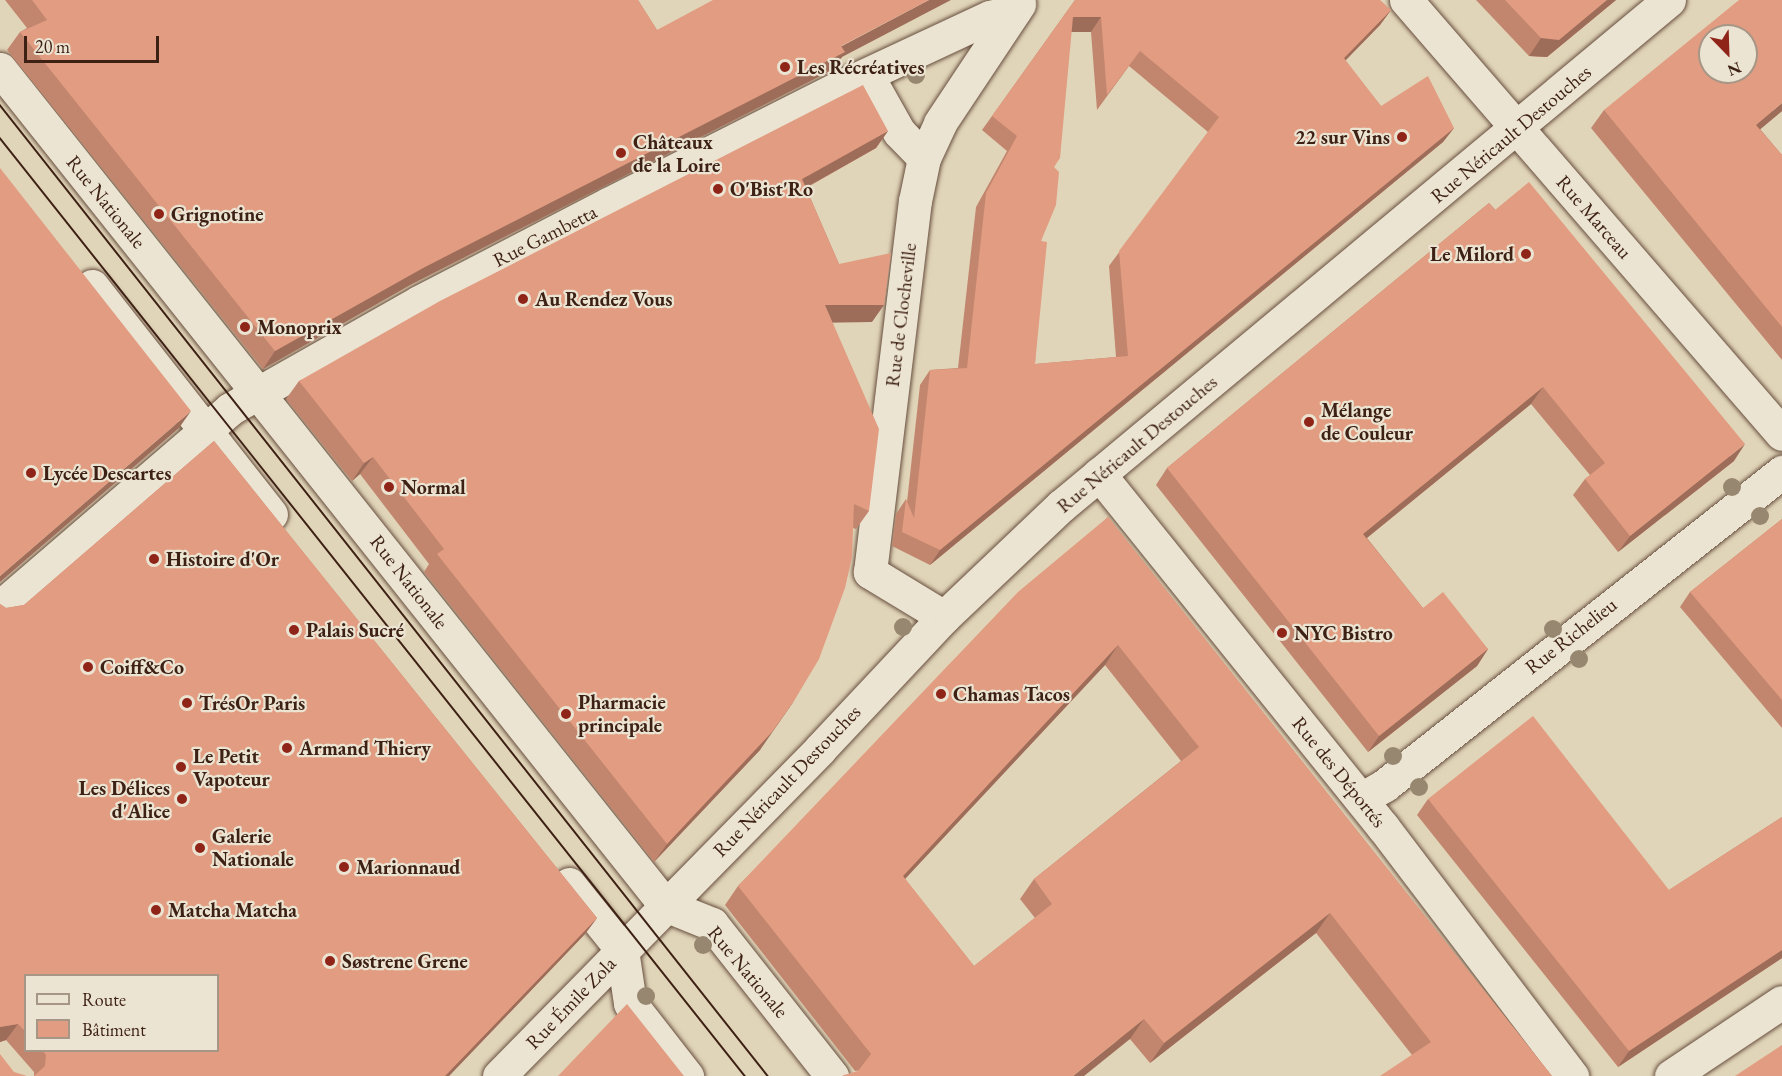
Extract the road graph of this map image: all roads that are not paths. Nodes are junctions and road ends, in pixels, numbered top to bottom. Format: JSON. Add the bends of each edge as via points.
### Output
{"nodes":[{"id":1,"x":1406,"y":0,"type":"edge"},
{"id":2,"x":1670,"y":0,"type":"edge"},
{"id":3,"x":1018,"y":5,"type":"edge"},
{"id":4,"x":0,"y":69,"type":"edge"},
{"id":5,"x":867,"y":75,"type":"junction"},
{"id":6,"x":1519,"y":127,"type":"junction"},
{"id":7,"x":924,"y":158,"type":"junction"},
{"id":8,"x":74,"y":262,"type":"edge"},
{"id":9,"x":260,"y":394,"type":"junction"},
{"id":10,"x":218,"y":419,"type":"junction"},
{"id":11,"x":1782,"y":434,"type":"edge"},
{"id":12,"x":1782,"y":472,"type":"edge"},
{"id":13,"x":1099,"y":474,"type":"junction"},
{"id":14,"x":292,"y":542,"type":"edge"},
{"id":15,"x":0,"y":607,"type":"edge"},
{"id":16,"x":944,"y":617,"type":"junction"},
{"id":17,"x":1361,"y":799,"type":"junction"},
{"id":18,"x":550,"y":861,"type":"edge"},
{"id":19,"x":665,"y":904,"type":"junction"},
{"id":20,"x":632,"y":939,"type":"junction"},
{"id":21,"x":1782,"y":1002,"type":"edge"},
{"id":22,"x":499,"y":1076,"type":"edge"},
{"id":23,"x":687,"y":1076,"type":"edge"},
{"id":24,"x":832,"y":1076,"type":"edge"},
{"id":25,"x":1572,"y":1076,"type":"edge"},
{"id":26,"x":1671,"y":1076,"type":"edge"}],
"edges":[{"from":1,"to":6,"type":"street","name":"Rue Marceau"},
{"from":2,"to":6,"type":"street","name":"Rue Néricault Destouches"},
{"from":3,"to":5,"type":"street","name":"Rue Gambetta"},
{"from":3,"to":7,"type":"street","name":"Rue de Clocheville","via":[[940,123]]},
{"from":4,"to":9,"type":"street","name":"Rue Nationale"},
{"from":5,"to":7,"type":"street","via":[[898,132]]},
{"from":5,"to":9,"type":"street","name":"Rue Gambetta","via":[[419,302]]},
{"from":6,"to":11,"type":"street","name":"Rue Marceau"},
{"from":6,"to":13,"type":"street","name":"Rue Néricault Destouches"},
{"from":7,"to":16,"type":"street","name":"Rue de Clocheville","via":[[915,201],[870,572]]},
{"from":8,"to":10,"type":"street"},
{"from":9,"to":10,"type":"street","name":"Rue Gambetta"},
{"from":9,"to":19,"type":"street","name":"Rue Nationale"},
{"from":10,"to":14,"type":"street"},
{"from":10,"to":15,"type":"street","name":"Rue Gambetta"},
{"from":12,"to":17,"type":"street","name":"Rue Richelieu","via":[[1385,785]]},
{"from":13,"to":16,"type":"street","name":"Rue Néricault Destouches"},
{"from":13,"to":17,"type":"street","name":"Rue des Déportés"},
{"from":16,"to":19,"type":"street","name":"Rue Néricault Destouches","via":[[820,749]]},
{"from":17,"to":25,"type":"street","name":"Rue des Déportés"},
{"from":18,"to":20,"type":"street"},
{"from":19,"to":20,"type":"street","name":"Rue Néricault Destouches"},
{"from":19,"to":24,"type":"street","name":"Rue Nationale","via":[[712,924]]},
{"from":20,"to":22,"type":"street","name":"Rue Émile Zola"},
{"from":20,"to":23,"type":"street","via":[[630,1003]]},
{"from":21,"to":26,"type":"street"}]}
